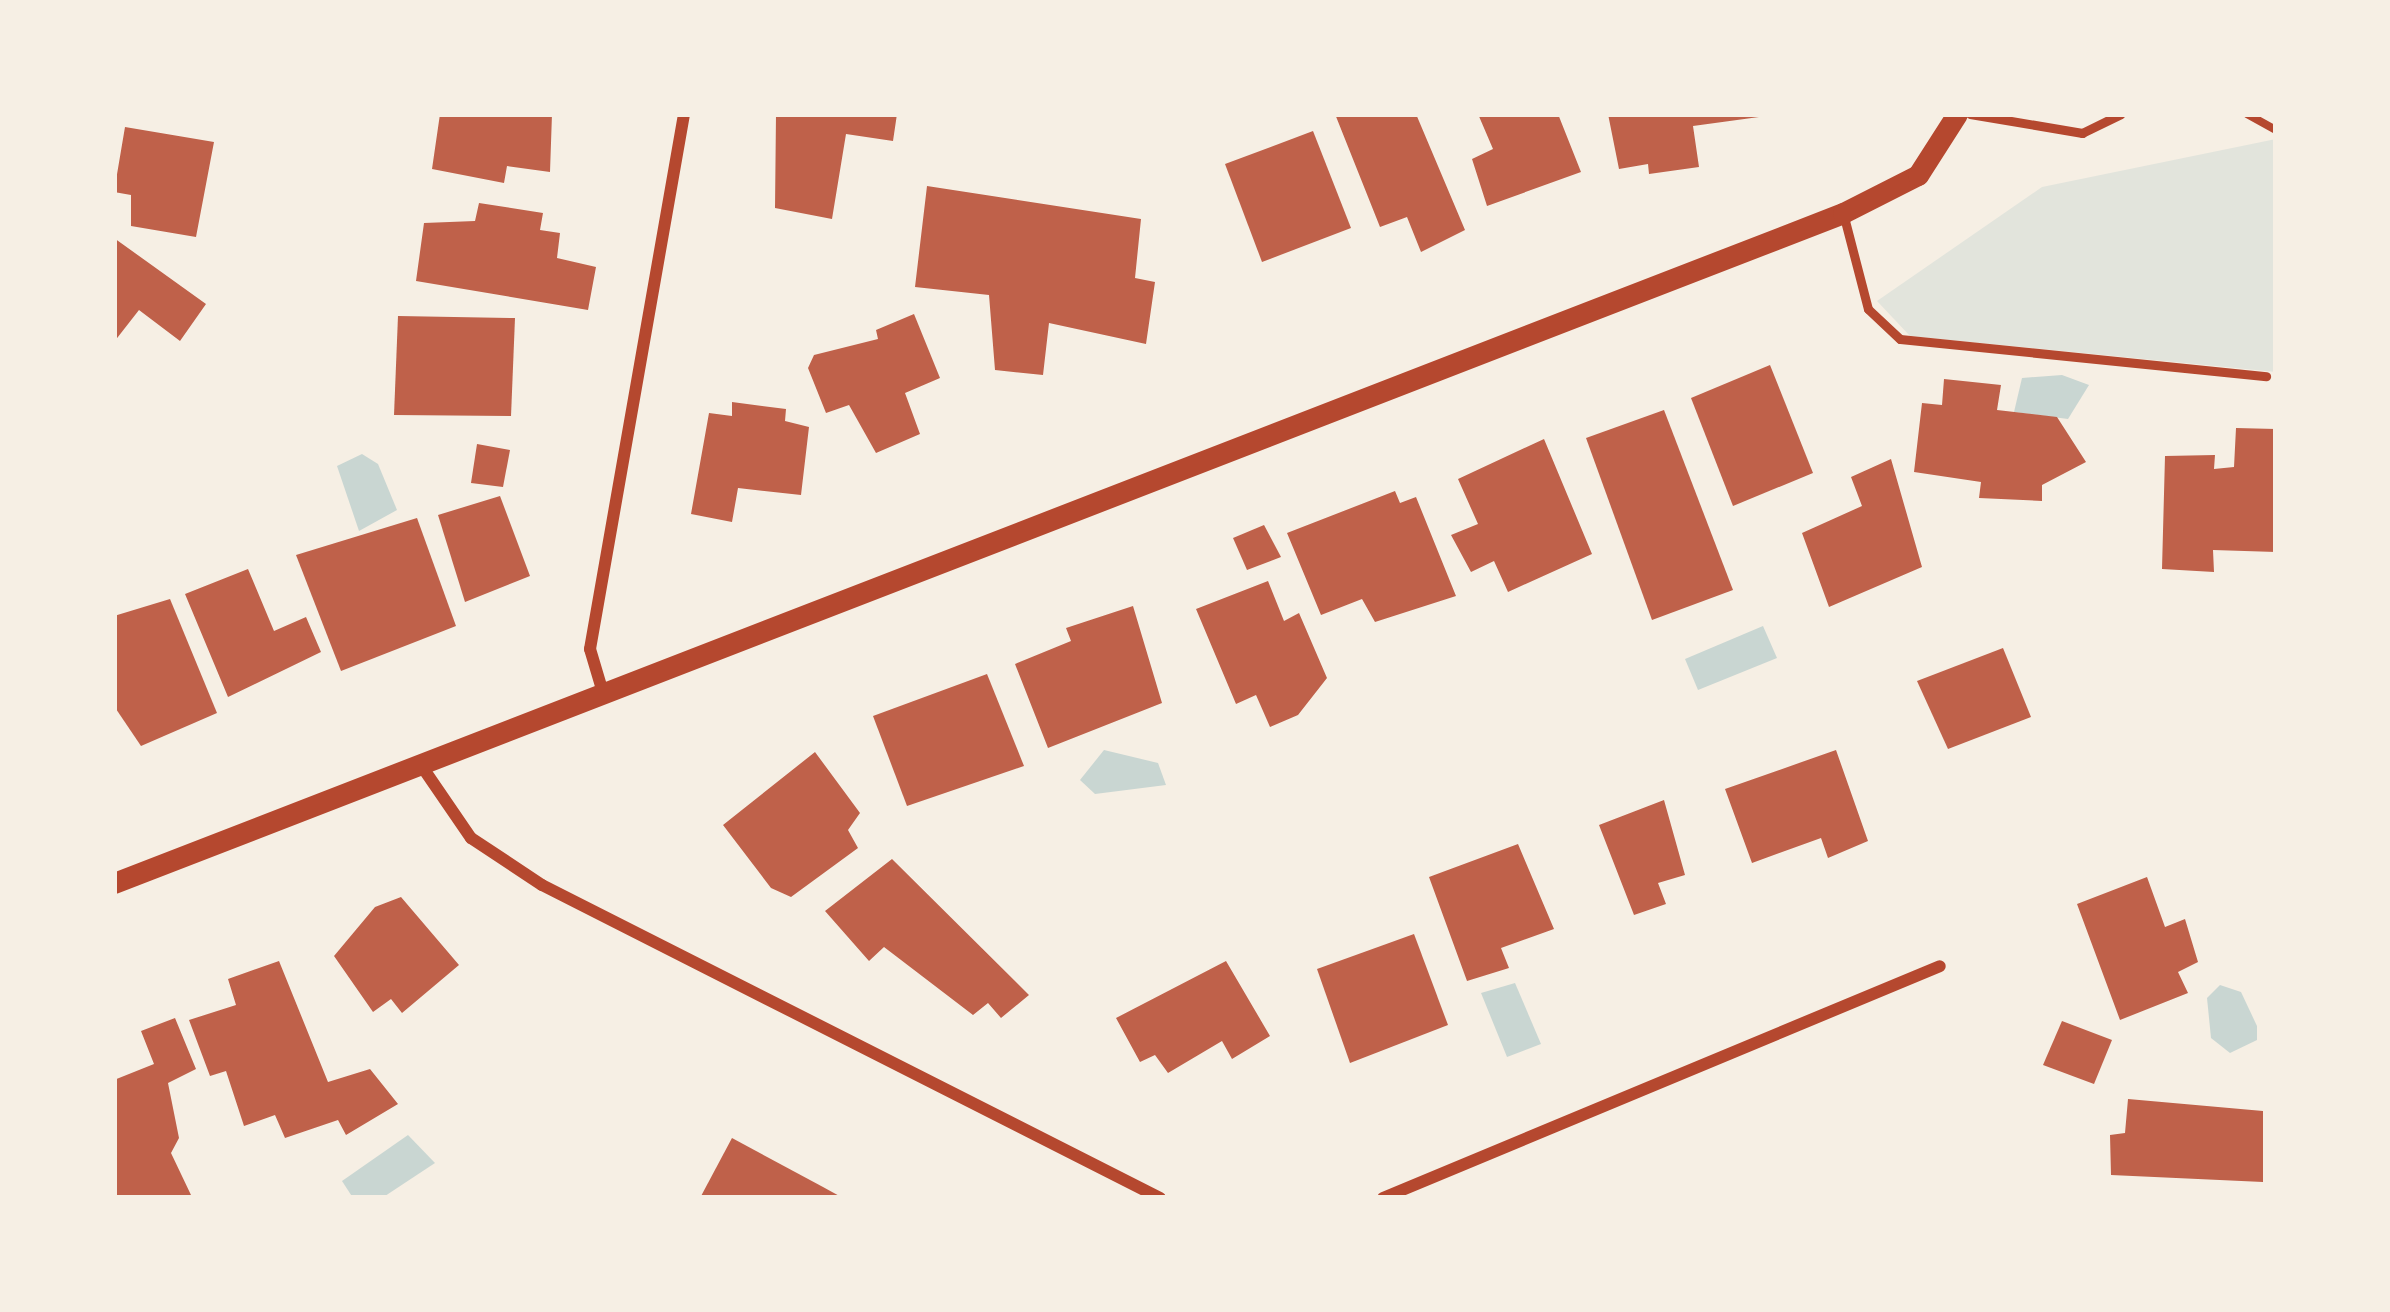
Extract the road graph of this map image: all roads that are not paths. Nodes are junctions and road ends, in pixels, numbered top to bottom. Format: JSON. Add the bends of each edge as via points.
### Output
{"nodes":[{"id":1,"x":684,"y":114,"type":"edge"},
{"id":2,"x":1957,"y":114,"type":"edge"},
{"id":3,"x":1970,"y":114,"type":"edge"},
{"id":4,"x":2121,"y":114,"type":"edge"},
{"id":5,"x":1843,"y":213,"type":"junction"},
{"id":6,"x":2266,"y":376,"type":"dead end"},
{"id":7,"x":604,"y":697,"type":"junction"},
{"id":8,"x":423,"y":768,"type":"junction"},
{"id":9,"x":114,"y":883,"type":"edge"},
{"id":10,"x":1940,"y":966,"type":"dead end"},
{"id":11,"x":1160,"y":1198,"type":"edge"},
{"id":12,"x":1383,"y":1198,"type":"edge"}],
"edges":[{"from":1,"to":7,"type":"street","via":[[590,649]]},
{"from":2,"to":5,"type":"street","via":[[1935,155],[1898,189]]},
{"from":3,"to":4,"type":"lane","via":[[2082,133]]},
{"from":5,"to":6,"type":"lane","via":[[1868,309],[1900,339]]},
{"from":5,"to":7,"type":"street"},
{"from":7,"to":8,"type":"street"},
{"from":8,"to":9,"type":"street"},
{"from":8,"to":11,"type":"street","via":[[471,838],[542,885]]},
{"from":10,"to":12,"type":"street"}]}
